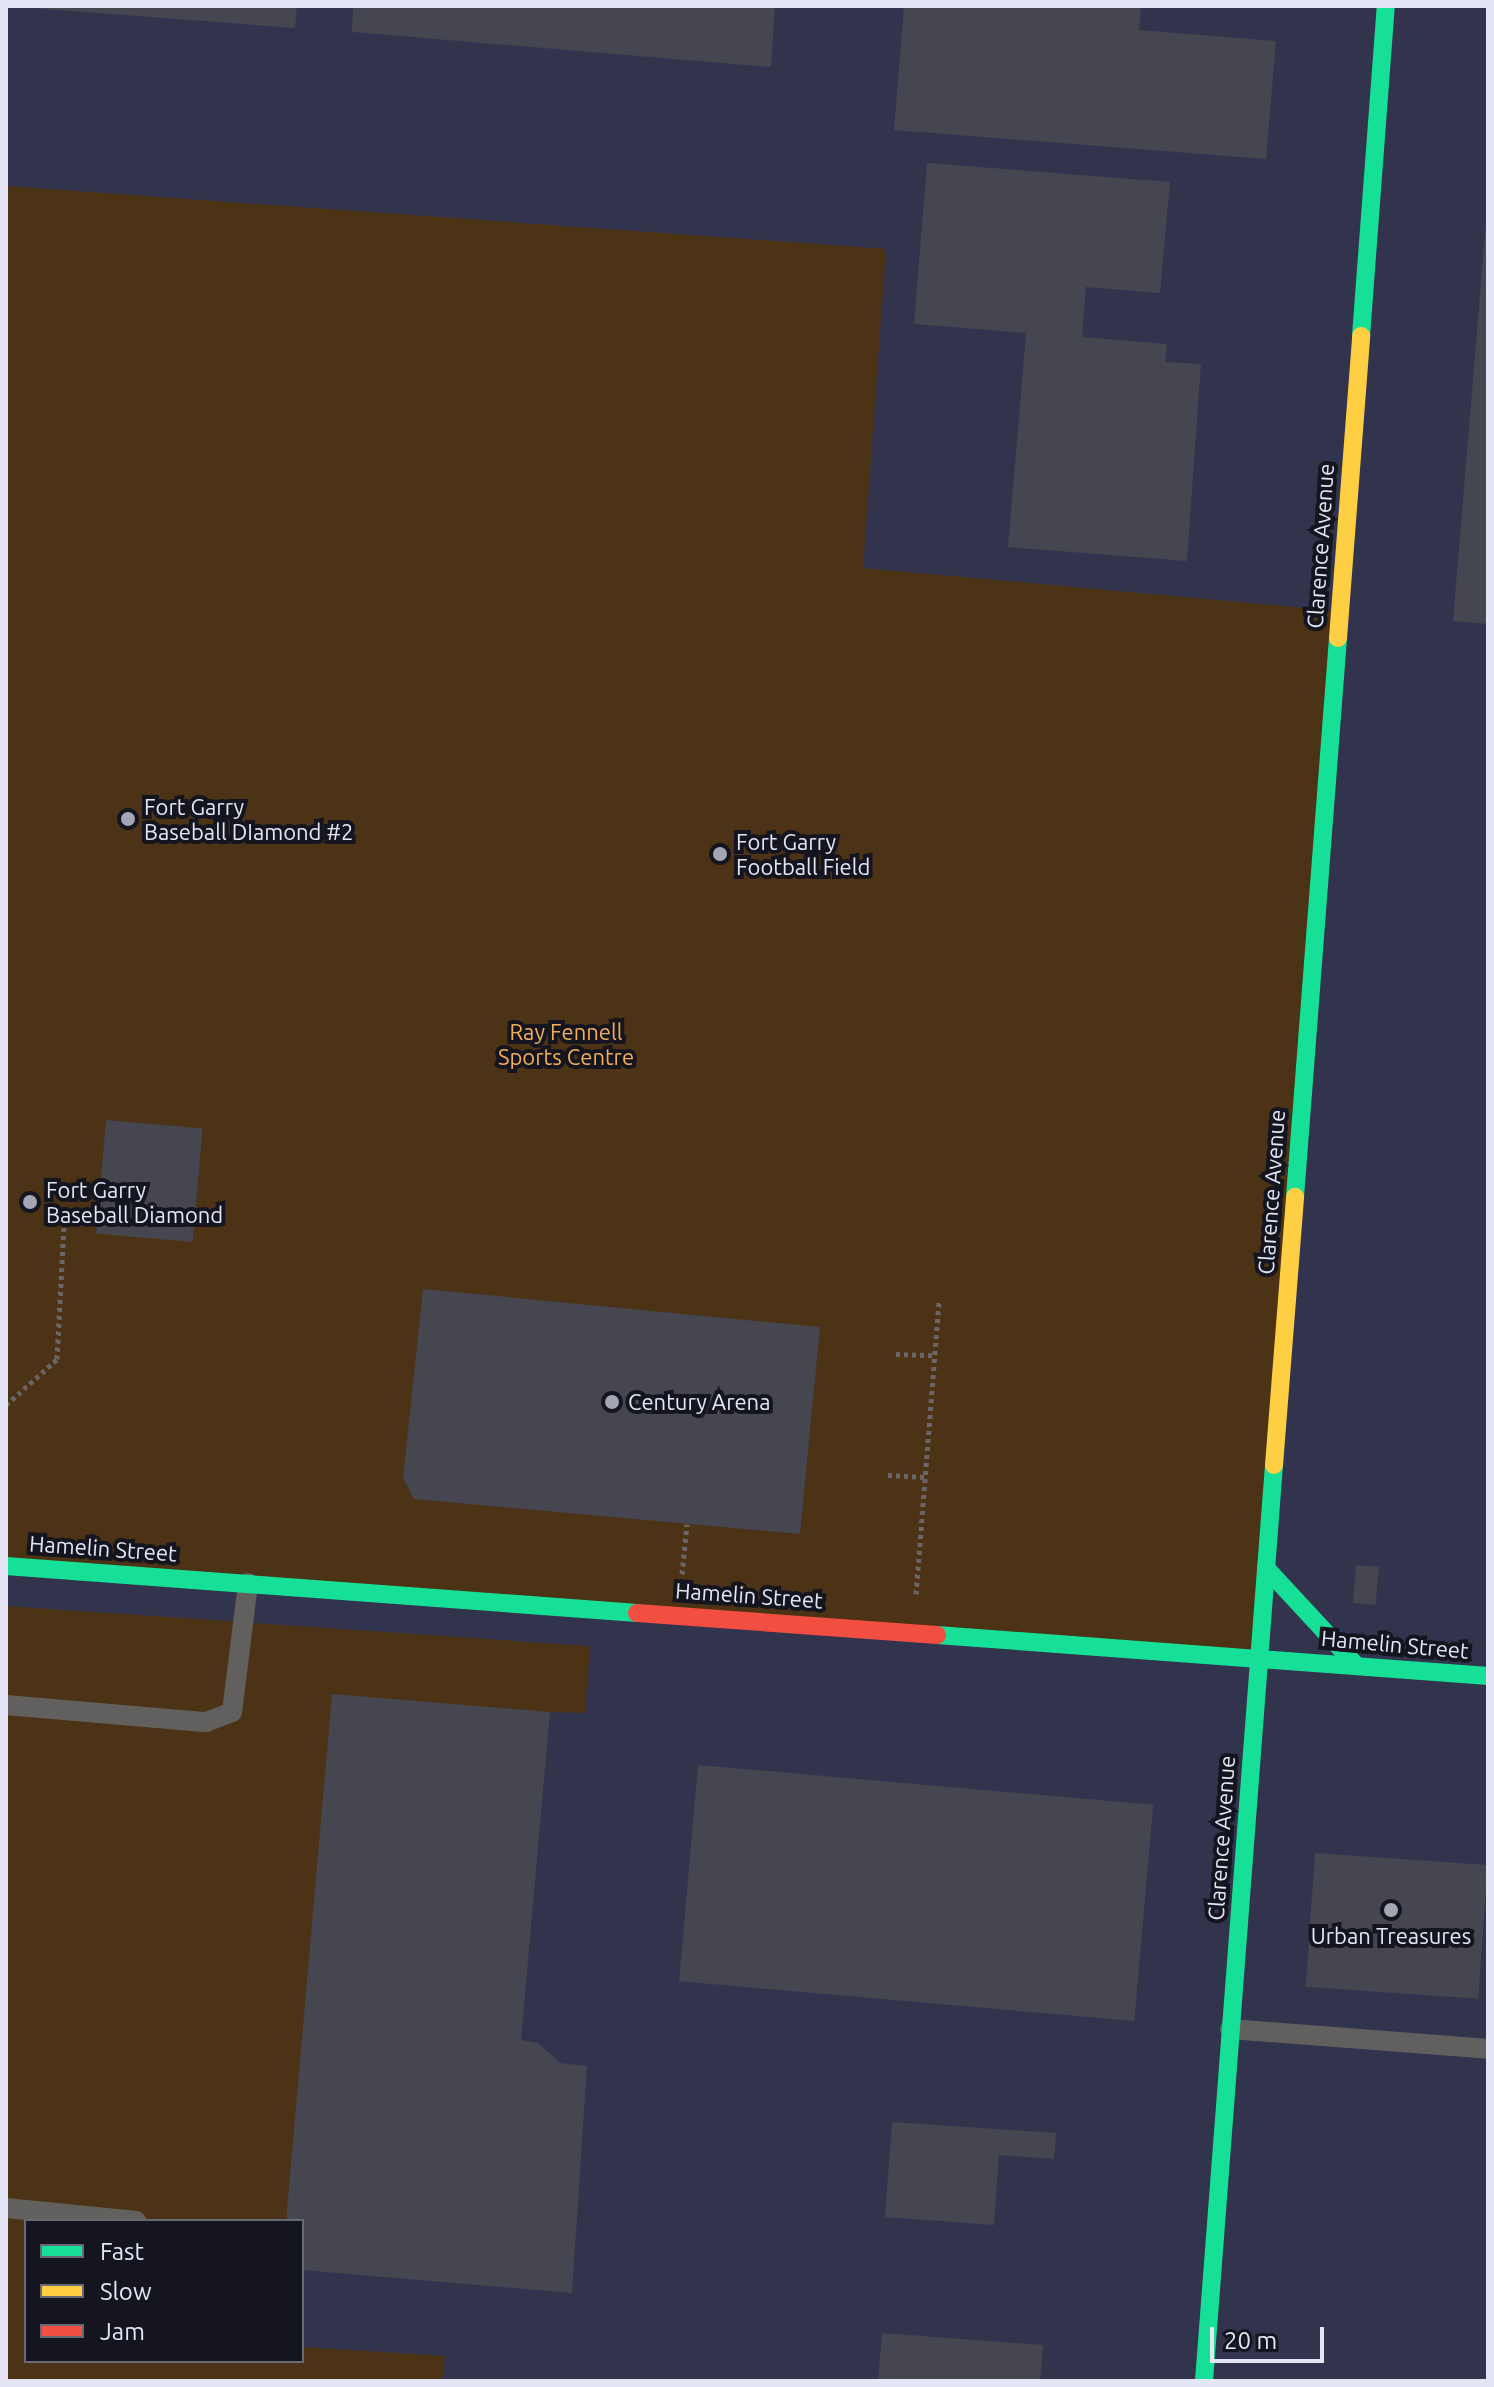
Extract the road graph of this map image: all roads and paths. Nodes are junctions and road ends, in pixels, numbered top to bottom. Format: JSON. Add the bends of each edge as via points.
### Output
{"nodes":[{"id":1,"x":1386,"y":6,"type":"edge"},
{"id":2,"x":64,"y":1227,"type":"dead end"},
{"id":3,"x":939,"y":1300,"type":"dead end"},
{"id":4,"x":896,"y":1354,"type":"dead end"},
{"id":5,"x":934,"y":1355,"type":"junction"},
{"id":6,"x":6,"y":1405,"type":"edge"},
{"id":7,"x":888,"y":1475,"type":"dead end"},
{"id":8,"x":925,"y":1477,"type":"junction"},
{"id":9,"x":687,"y":1524,"type":"dead end"},
{"id":10,"x":6,"y":1566,"type":"edge"},
{"id":11,"x":1266,"y":1568,"type":"junction"},
{"id":12,"x":248,"y":1583,"type":"junction"},
{"id":13,"x":677,"y":1614,"type":"junction"},
{"id":14,"x":914,"y":1631,"type":"junction"},
{"id":15,"x":1259,"y":1656,"type":"junction"},
{"id":16,"x":1355,"y":1664,"type":"junction"},
{"id":17,"x":1488,"y":1676,"type":"edge"},
{"id":18,"x":6,"y":1705,"type":"edge"},
{"id":19,"x":1230,"y":2029,"type":"junction"},
{"id":20,"x":1488,"y":2049,"type":"edge"},
{"id":21,"x":6,"y":2208,"type":"edge"},
{"id":22,"x":116,"y":2219,"type":"edge"},
{"id":23,"x":1204,"y":2381,"type":"edge"}],
"edges":[{"from":1,"to":11,"type":"street","name":"Clarence Avenue"},
{"from":2,"to":6,"type":"path","via":[[57,1359]]},
{"from":3,"to":5,"type":"path"},
{"from":4,"to":5,"type":"path"},
{"from":5,"to":8,"type":"path"},
{"from":7,"to":8,"type":"path"},
{"from":8,"to":14,"type":"path"},
{"from":9,"to":13,"type":"path"},
{"from":10,"to":12,"type":"street","name":"Hamelin Street"},
{"from":11,"to":15,"type":"street","name":"Clarence Avenue"},
{"from":11,"to":16,"type":"street"},
{"from":12,"to":13,"type":"street","name":"Hamelin Street"},
{"from":12,"to":18,"type":"lane","via":[[232,1712],[206,1722]]},
{"from":13,"to":14,"type":"street","name":"Hamelin Street"},
{"from":14,"to":15,"type":"street","name":"Hamelin Street"},
{"from":15,"to":16,"type":"street","name":"Hamelin Street"},
{"from":15,"to":19,"type":"street","name":"Clarence Avenue"},
{"from":16,"to":17,"type":"street","name":"Hamelin Street"},
{"from":19,"to":20,"type":"lane"},
{"from":19,"to":23,"type":"street","name":"Clarence Avenue"},
{"from":21,"to":22,"type":"lane"}]}
